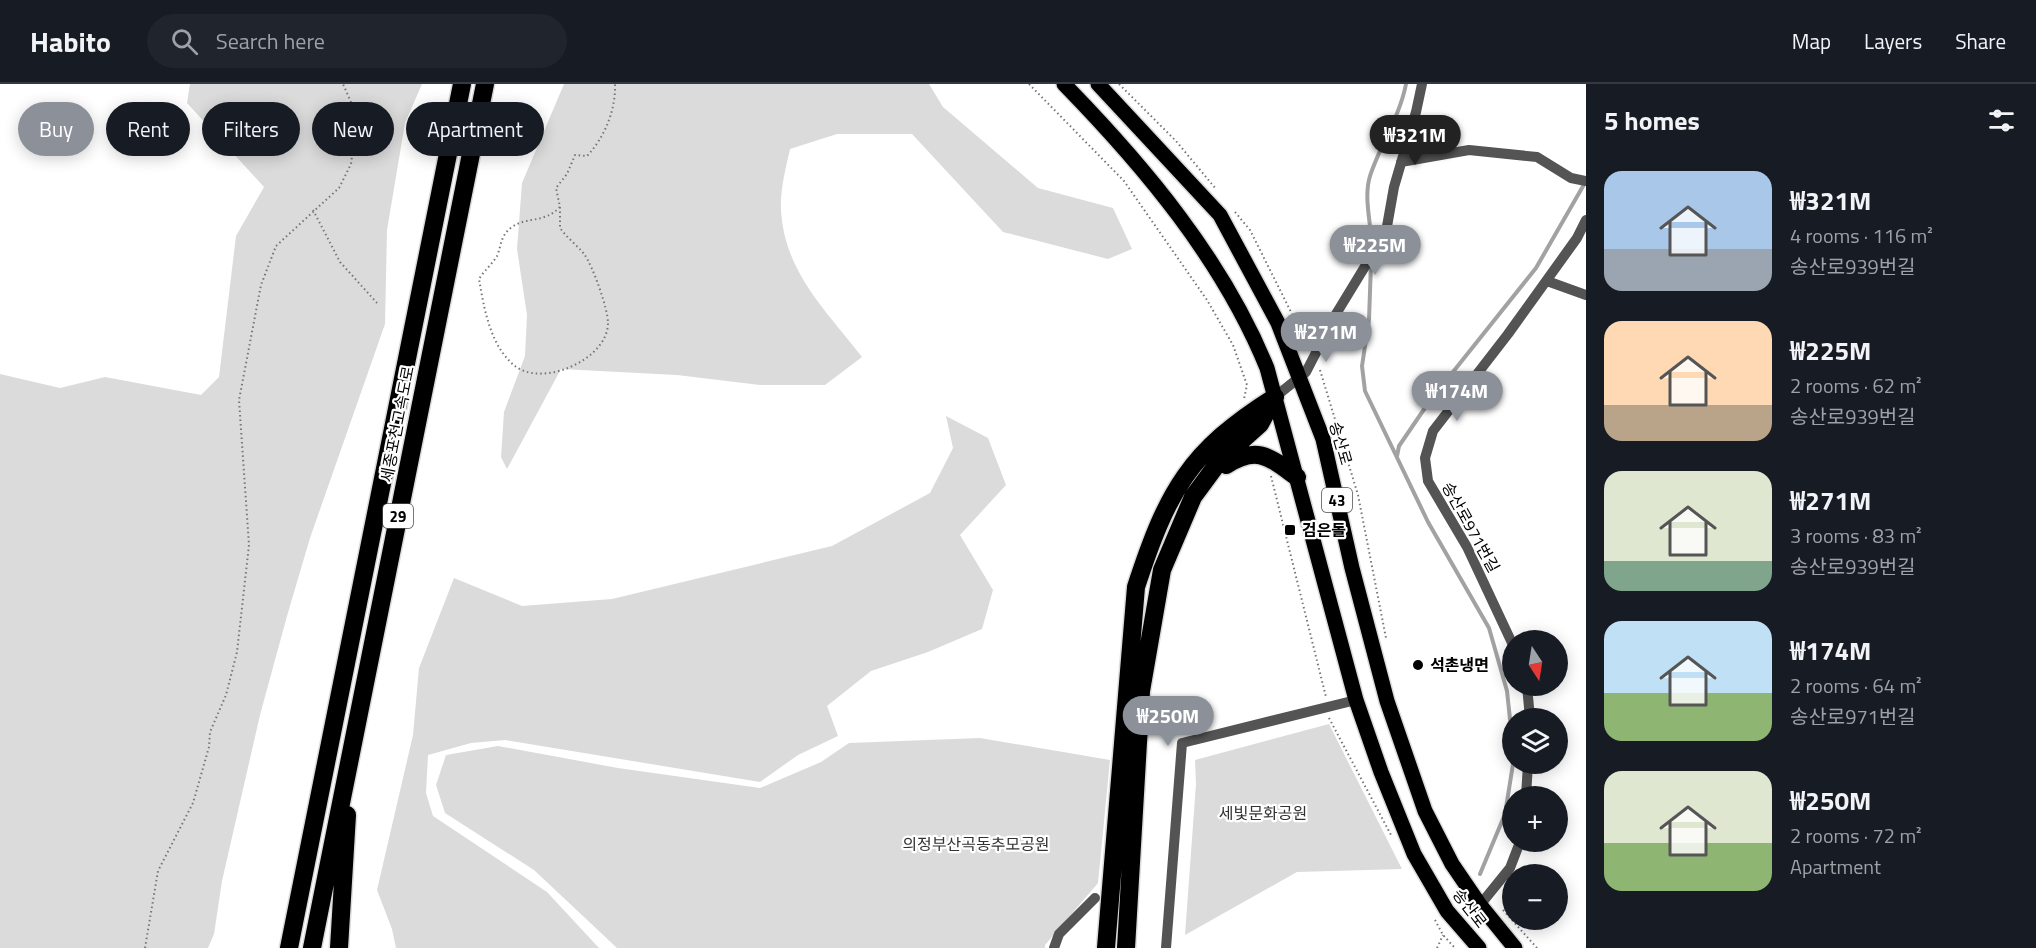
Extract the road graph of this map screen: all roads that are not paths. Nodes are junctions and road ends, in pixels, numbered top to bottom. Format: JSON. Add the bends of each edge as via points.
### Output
{"nodes":[{"id":1,"x":462,"y":84,"type":"edge"},
{"id":2,"x":485,"y":84,"type":"edge"},
{"id":3,"x":1065,"y":84,"type":"edge"},
{"id":4,"x":1098,"y":84,"type":"edge"},
{"id":5,"x":1422,"y":84,"type":"edge"},
{"id":6,"x":1401,"y":162,"type":"junction"},
{"id":7,"x":1586,"y":181,"type":"edge"},
{"id":8,"x":1586,"y":220,"type":"edge"},
{"id":9,"x":1547,"y":280,"type":"junction"},
{"id":10,"x":1586,"y":295,"type":"edge"},
{"id":11,"x":1299,"y":377,"type":"junction"},
{"id":12,"x":1275,"y":397,"type":"junction"},
{"id":13,"x":1298,"y":477,"type":"junction"},
{"id":14,"x":1198,"y":491,"type":"junction"},
{"id":15,"x":1506,"y":630,"type":"edge"},
{"id":16,"x":1356,"y":700,"type":"junction"},
{"id":17,"x":350,"y":753,"type":"junction"},
{"id":18,"x":1516,"y":852,"type":"edge"},
{"id":19,"x":1095,"y":898,"type":"dead end"},
{"id":20,"x":1480,"y":905,"type":"junction"},
{"id":21,"x":289,"y":948,"type":"edge"},
{"id":22,"x":312,"y":948,"type":"edge"},
{"id":23,"x":339,"y":948,"type":"edge"},
{"id":24,"x":1054,"y":948,"type":"edge"},
{"id":25,"x":1106,"y":948,"type":"edge"},
{"id":26,"x":1126,"y":948,"type":"edge"},
{"id":27,"x":1166,"y":948,"type":"edge"},
{"id":28,"x":1479,"y":948,"type":"edge"},
{"id":29,"x":1515,"y":948,"type":"edge"}],
"edges":[{"from":1,"to":21,"type":"highway","name":"세종포천고속도로","number":"29"},
{"from":2,"to":17,"type":"highway","name":"세종포천고속도로","number":"29"},
{"from":3,"to":12,"type":"main road","name":"송산로","number":"43","via":[[1144,170],[1189,232],[1252,331]]},
{"from":4,"to":11,"type":"main road","name":"송산로","number":"43","via":[[1220,215],[1278,323]]},
{"from":5,"to":6,"type":"street"},
{"from":6,"to":7,"type":"street","via":[[1469,150],[1537,157],[1571,178]]},
{"from":6,"to":11,"type":"street","via":[[1383,237],[1306,372]]},
{"from":8,"to":9,"type":"street","name":"송산로971번길"},
{"from":9,"to":10,"type":"street"},
{"from":9,"to":15,"type":"street","name":"송산로971번길","via":[[1433,430],[1425,458],[1428,481],[1467,548]]},
{"from":11,"to":12,"type":"street"},
{"from":11,"to":20,"type":"main road","name":"송산로","number":"43","via":[[1323,439],[1387,701],[1425,811],[1452,864]]},
{"from":12,"to":13,"type":"main road","name":"송산로","number":"43"},
{"from":12,"to":14,"type":"highway","via":[[1260,424],[1221,459]]},
{"from":12,"to":25,"type":"highway","via":[[1198,456],[1169,499],[1136,586]]},
{"from":13,"to":14,"type":"highway","via":[[1259,454],[1243,454]]},
{"from":13,"to":16,"type":"main road","name":"송산로","number":"43"},
{"from":14,"to":26,"type":"highway","via":[[1162,570],[1141,691]]},
{"from":16,"to":27,"type":"street","via":[[1182,743]]},
{"from":16,"to":28,"type":"main road","name":"송산로","number":"43","via":[[1414,854],[1447,911]]},
{"from":17,"to":22,"type":"highway","name":"세종포천고속도로","number":"29"},
{"from":17,"to":23,"type":"highway"},
{"from":18,"to":20,"type":"street","via":[[1510,868]]},
{"from":19,"to":24,"type":"street","via":[[1059,934]]},
{"from":20,"to":29,"type":"main road","name":"송산로","number":"43"}]}
